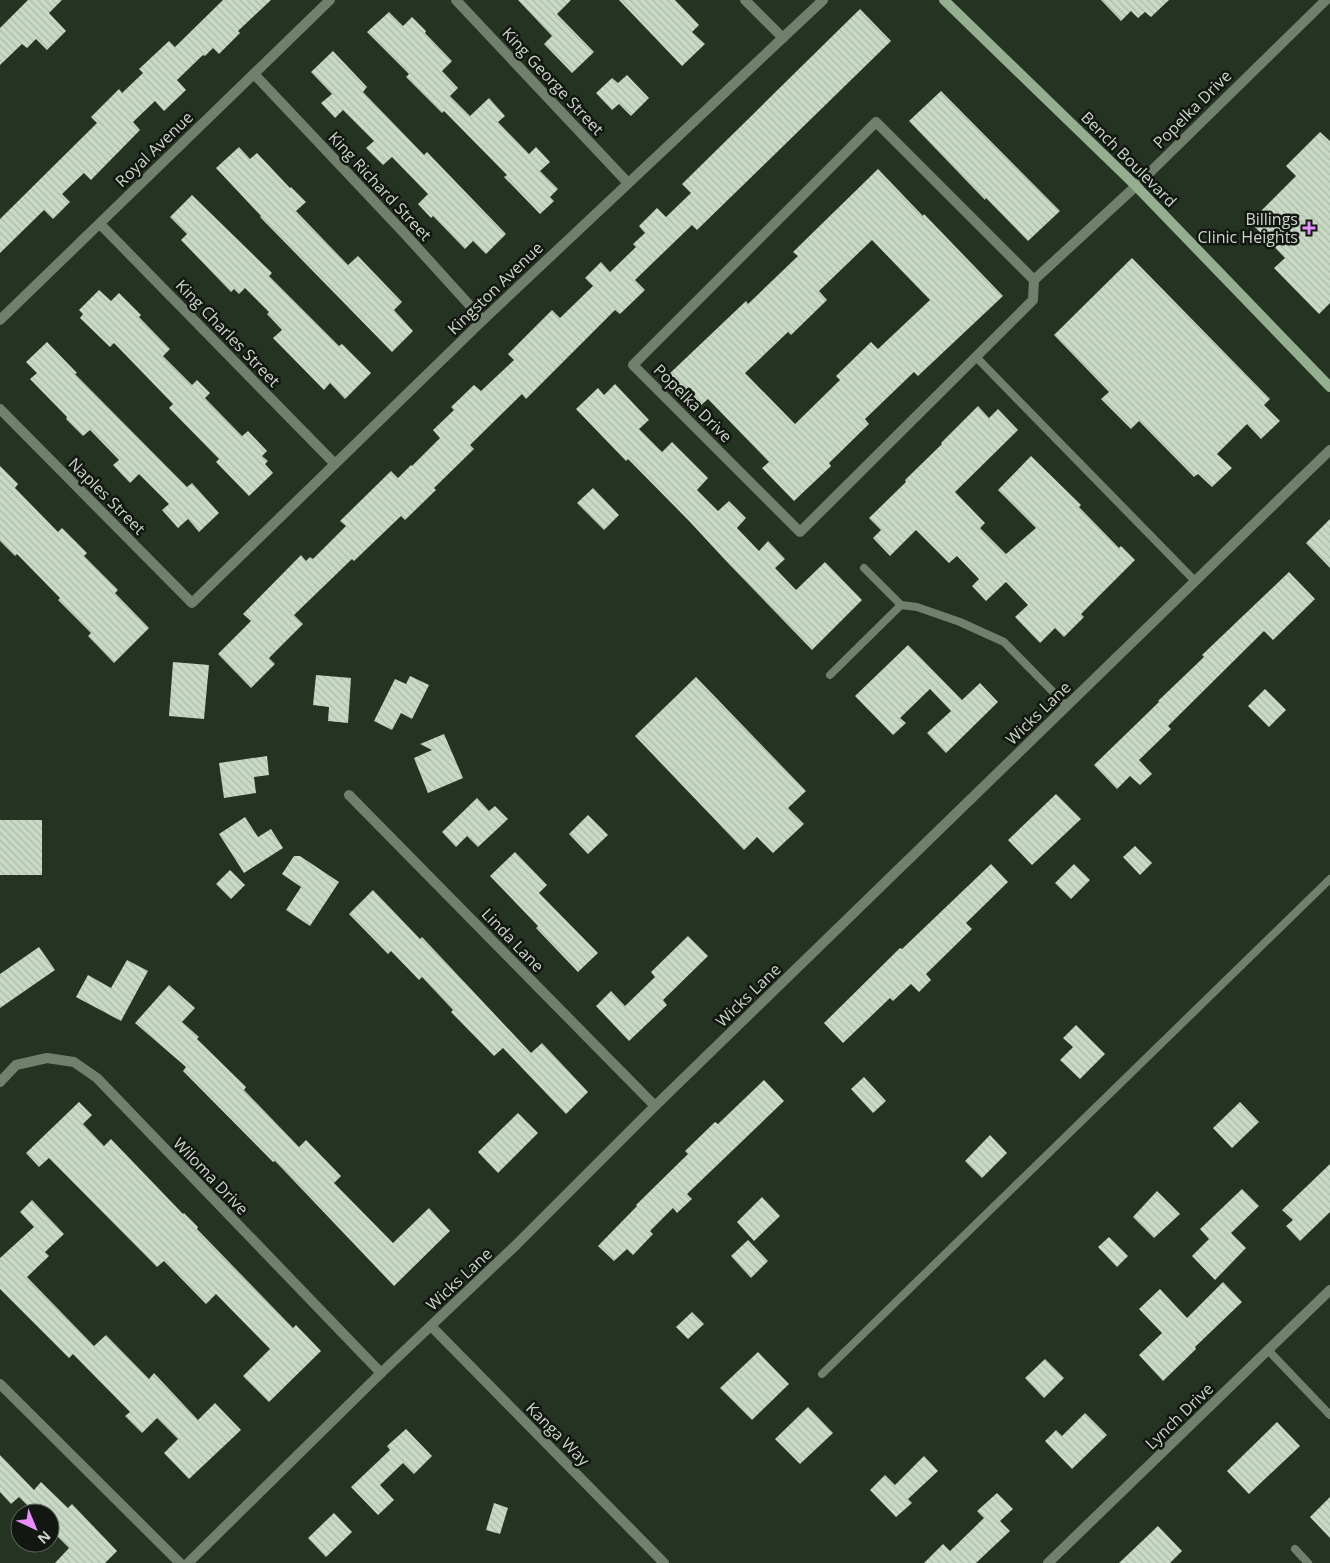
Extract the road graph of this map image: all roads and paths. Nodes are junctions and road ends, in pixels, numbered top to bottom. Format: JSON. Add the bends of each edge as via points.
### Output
{"nodes":[{"id":1,"x":330,"y":0,"type":"edge"},
{"id":2,"x":456,"y":0,"type":"edge"},
{"id":3,"x":745,"y":0,"type":"edge"},
{"id":4,"x":823,"y":0,"type":"edge"},
{"id":5,"x":944,"y":0,"type":"edge"},
{"id":6,"x":1326,"y":0,"type":"edge"},
{"id":7,"x":783,"y":38,"type":"junction"},
{"id":8,"x":254,"y":74,"type":"junction"},
{"id":9,"x":628,"y":183,"type":"junction"},
{"id":10,"x":1136,"y":186,"type":"junction"},
{"id":11,"x":100,"y":224,"type":"junction"},
{"id":12,"x":1034,"y":280,"type":"junction"},
{"id":13,"x":0,"y":320,"type":"edge"},
{"id":14,"x":483,"y":320,"type":"junction"},
{"id":15,"x":976,"y":357,"type":"junction"},
{"id":16,"x":1330,"y":387,"type":"edge"},
{"id":17,"x":0,"y":409,"type":"edge"},
{"id":18,"x":1330,"y":450,"type":"edge"},
{"id":19,"x":336,"y":464,"type":"junction"},
{"id":20,"x":864,"y":568,"type":"dead end"},
{"id":21,"x":1195,"y":581,"type":"junction"},
{"id":22,"x":192,"y":603,"type":"joint"},
{"id":23,"x":901,"y":605,"type":"junction"},
{"id":24,"x":830,"y":675,"type":"dead end"},
{"id":25,"x":1067,"y":706,"type":"junction"},
{"id":26,"x":349,"y":795,"type":"dead end"},
{"id":27,"x":1330,"y":879,"type":"edge"},
{"id":28,"x":0,"y":1082,"type":"edge"},
{"id":29,"x":655,"y":1106,"type":"junction"},
{"id":30,"x":1330,"y":1290,"type":"edge"},
{"id":31,"x":431,"y":1326,"type":"junction"},
{"id":32,"x":1268,"y":1350,"type":"junction"},
{"id":33,"x":382,"y":1373,"type":"junction"},
{"id":34,"x":822,"y":1374,"type":"dead end"},
{"id":35,"x":0,"y":1384,"type":"edge"},
{"id":36,"x":1330,"y":1415,"type":"edge"},
{"id":37,"x":1295,"y":1549,"type":"dead end"},
{"id":38,"x":180,"y":1563,"type":"edge"},
{"id":39,"x":188,"y":1563,"type":"edge"},
{"id":40,"x":664,"y":1563,"type":"edge"},
{"id":41,"x":1048,"y":1563,"type":"edge"},
{"id":42,"x":1308,"y":1563,"type":"edge"}],
"edges":[{"from":1,"to":8,"type":"street","name":"Royal Avenue"},
{"from":2,"to":9,"type":"street","name":"King George Street"},
{"from":3,"to":7,"type":"street"},
{"from":4,"to":7,"type":"street","name":"Kingston Avenue"},
{"from":5,"to":10,"type":"main road","name":"Bench Boulevard"},
{"from":6,"to":10,"type":"street","name":"Popelka Drive"},
{"from":7,"to":9,"type":"street","name":"Kingston Avenue"},
{"from":8,"to":11,"type":"street","name":"Royal Avenue"},
{"from":8,"to":14,"type":"street","name":"King Richard Street"},
{"from":9,"to":14,"type":"street","name":"Kingston Avenue"},
{"from":10,"to":12,"type":"street","name":"Popelka Drive"},
{"from":10,"to":16,"type":"main road","name":"Bench Boulevard"},
{"from":11,"to":13,"type":"street","name":"Royal Avenue"},
{"from":11,"to":19,"type":"street","name":"King Charles Street"},
{"from":12,"to":15,"type":"street","name":"Popelka Drive","via":[[1033,300]]},
{"from":12,"to":15,"type":"street","name":"Popelka Drive","via":[[876,122],[633,365],[800,532]]},
{"from":14,"to":19,"type":"street","name":"Kingston Avenue"},
{"from":15,"to":21,"type":"lane"},
{"from":17,"to":22,"type":"street","name":"Naples Street"},
{"from":18,"to":21,"type":"street","name":"Wicks Lane"},
{"from":19,"to":22,"type":"street","name":"Kingston Avenue"},
{"from":20,"to":23,"type":"lane"},
{"from":21,"to":25,"type":"street","name":"Wicks Lane"},
{"from":23,"to":24,"type":"lane"},
{"from":23,"to":25,"type":"lane","via":[[917,607],[960,622],[1004,642]]},
{"from":25,"to":29,"type":"street","name":"Wicks Lane"},
{"from":26,"to":29,"type":"street","name":"Linda Lane"},
{"from":27,"to":34,"type":"lane"},
{"from":28,"to":33,"type":"street","name":"Wiloma Drive","via":[[16,1065],[48,1058],[74,1062],[97,1078]]},
{"from":29,"to":31,"type":"street","name":"Wicks Lane"},
{"from":30,"to":32,"type":"street","name":"Lynch Drive"},
{"from":31,"to":33,"type":"street","name":"Wicks Lane"},
{"from":31,"to":40,"type":"street","name":"Kanga Way"},
{"from":32,"to":36,"type":"lane"},
{"from":32,"to":41,"type":"street","name":"Lynch Drive"},
{"from":33,"to":39,"type":"street","name":"Wicks Lane"},
{"from":35,"to":38,"type":"street"},
{"from":37,"to":42,"type":"lane"}]}
